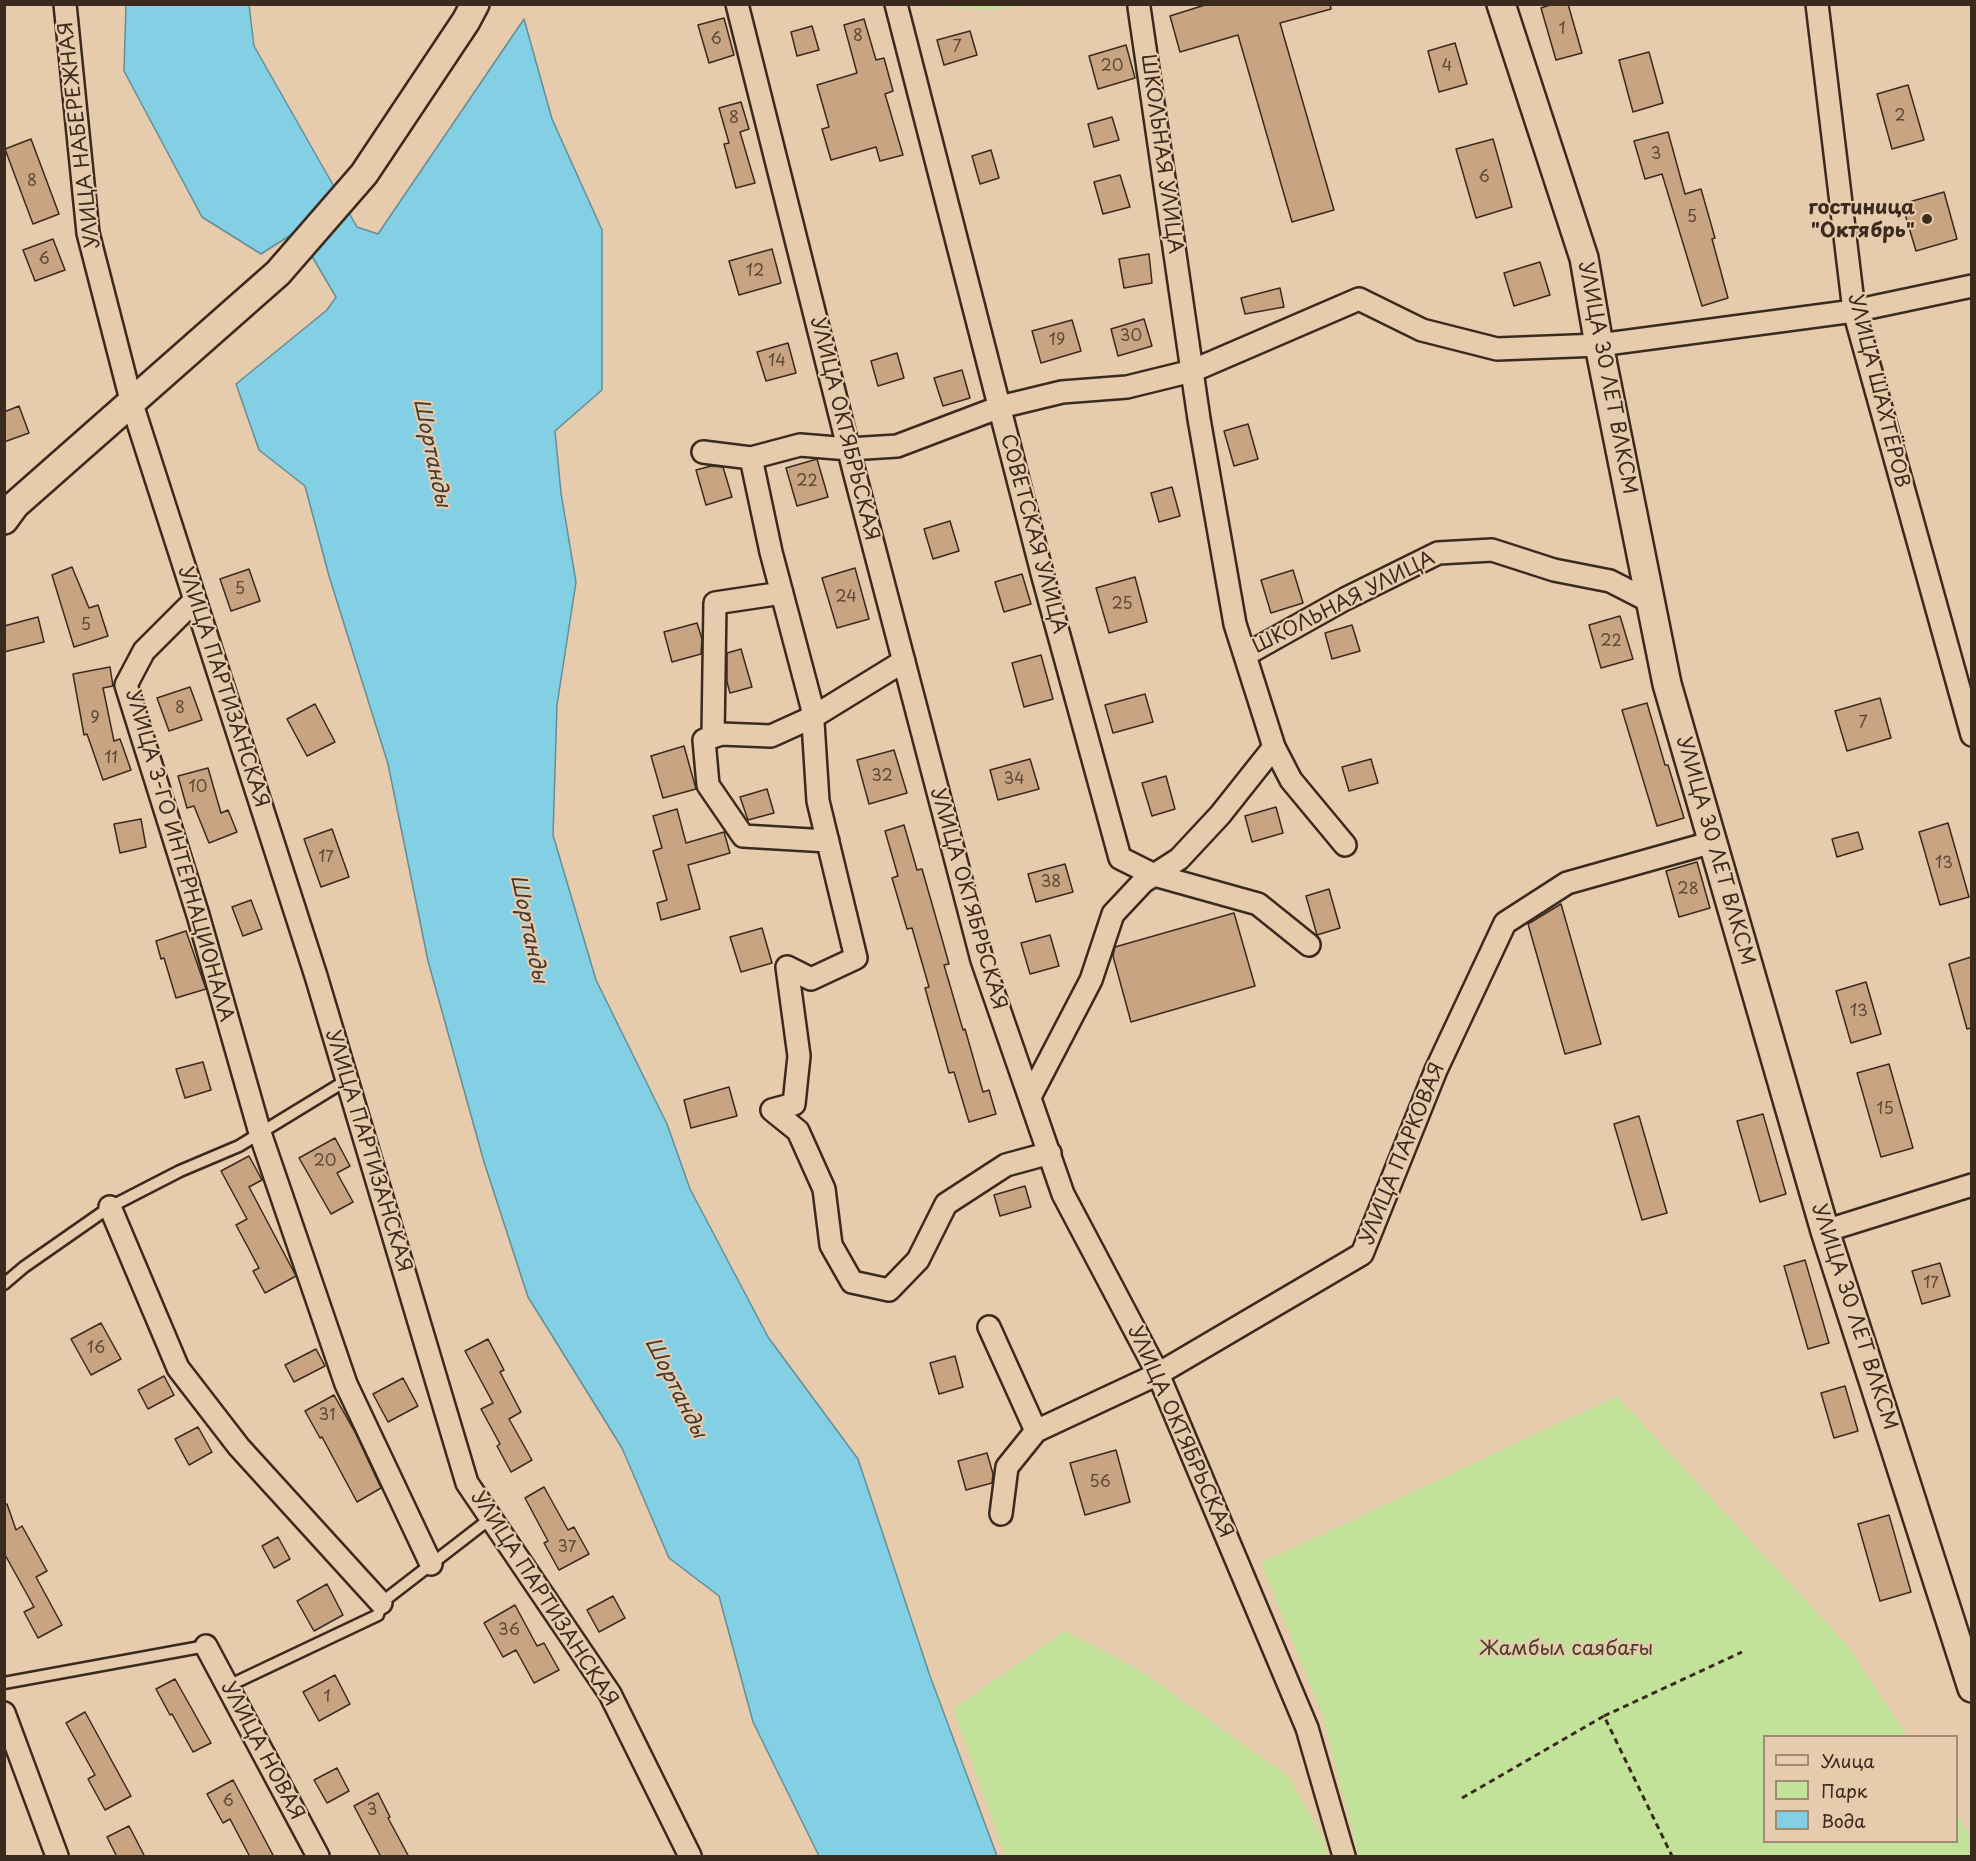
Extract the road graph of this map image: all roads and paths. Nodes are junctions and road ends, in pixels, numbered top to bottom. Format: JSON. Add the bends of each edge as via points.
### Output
{"nodes":[{"id":1,"x":65,"y":4,"type":"edge"},
{"id":2,"x":475,"y":4,"type":"edge"},
{"id":3,"x":737,"y":4,"type":"edge"},
{"id":4,"x":896,"y":4,"type":"edge"},
{"id":5,"x":1501,"y":4,"type":"edge"},
{"id":6,"x":1817,"y":4,"type":"edge"},
{"id":7,"x":1139,"y":7,"type":"dead end"},
{"id":8,"x":1971,"y":286,"type":"edge"},
{"id":9,"x":1854,"y":311,"type":"junction"},
{"id":10,"x":1599,"y":345,"type":"junction"},
{"id":11,"x":1192,"y":371,"type":"junction"},
{"id":12,"x":132,"y":404,"type":"junction"},
{"id":13,"x":1000,"y":407,"type":"junction"},
{"id":14,"x":849,"y":449,"type":"junction"},
{"id":15,"x":704,"y":452,"type":"dead end"},
{"id":16,"x":751,"y":458,"type":"junction"},
{"id":17,"x":8,"y":509,"type":"edge"},
{"id":18,"x":782,"y":593,"type":"junction"},
{"id":19,"x":195,"y":600,"type":"junction"},
{"id":20,"x":1651,"y":602,"type":"junction"},
{"id":21,"x":1245,"y":654,"type":"junction"},
{"id":22,"x":904,"y":661,"type":"junction"},
{"id":23,"x":813,"y":717,"type":"junction"},
{"id":24,"x":1971,"y":735,"type":"edge"},
{"id":25,"x":713,"y":736,"type":"junction"},
{"id":26,"x":1274,"y":747,"type":"junction"},
{"id":27,"x":828,"y":841,"type":"junction"},
{"id":28,"x":1713,"y":842,"type":"junction"},
{"id":29,"x":1345,"y":845,"type":"dead end"},
{"id":30,"x":1154,"y":875,"type":"junction"},
{"id":31,"x":1309,"y":945,"type":"dead end"},
{"id":32,"x":347,"y":1080,"type":"junction"},
{"id":33,"x":1029,"y":1097,"type":"junction"},
{"id":34,"x":260,"y":1133,"type":"junction"},
{"id":35,"x":1050,"y":1153,"type":"junction"},
{"id":36,"x":1971,"y":1185,"type":"edge"},
{"id":37,"x":110,"y":1207,"type":"junction"},
{"id":38,"x":1825,"y":1231,"type":"junction"},
{"id":39,"x":4,"y":1284,"type":"edge"},
{"id":40,"x":989,"y":1326,"type":"dead end"},
{"id":41,"x":1158,"y":1374,"type":"junction"},
{"id":42,"x":1036,"y":1431,"type":"junction"},
{"id":43,"x":1001,"y":1514,"type":"dead end"},
{"id":44,"x":490,"y":1518,"type":"junction"},
{"id":45,"x":431,"y":1564,"type":"junction"},
{"id":46,"x":381,"y":1603,"type":"junction"},
{"id":47,"x":206,"y":1646,"type":"joint"},
{"id":48,"x":1743,"y":1652,"type":"dead end"},
{"id":49,"x":4,"y":1683,"type":"edge"},
{"id":50,"x":228,"y":1686,"type":"junction"},
{"id":51,"x":1971,"y":1688,"type":"edge"},
{"id":52,"x":4,"y":1713,"type":"edge"},
{"id":53,"x":1604,"y":1716,"type":"junction"},
{"id":54,"x":1462,"y":1798,"type":"dead end"},
{"id":55,"x":57,"y":1857,"type":"edge"},
{"id":56,"x":318,"y":1857,"type":"edge"},
{"id":57,"x":690,"y":1857,"type":"edge"},
{"id":58,"x":1344,"y":1857,"type":"edge"},
{"id":59,"x":1672,"y":1857,"type":"edge"}],
"edges":[{"from":1,"to":12,"type":"street","name":"УЛИЦА НАБЕРЕЖНАЯ","via":[[88,232]]},
{"from":2,"to":12,"type":"street","via":[[364,174],[278,273]]},
{"from":3,"to":14,"type":"street","name":"УЛИЦА ОКТЯБРЬСКАЯ"},
{"from":4,"to":13,"type":"street","name":"СОВЕТСКАЯ УЛИЦА"},
{"from":5,"to":10,"type":"street","name":"УЛИЦА 30 ЛЕТ ВЛКСМ","via":[[1584,258]]},
{"from":6,"to":9,"type":"street","name":"УЛИЦА ШАХТЁРОВ"},
{"from":7,"to":11,"type":"street","name":"ШКОЛЬНАЯ УЛИЦА"},
{"from":8,"to":9,"type":"street"},
{"from":9,"to":10,"type":"street"},
{"from":9,"to":24,"type":"street","name":"УЛИЦА ШАХТЁРОВ"},
{"from":10,"to":11,"type":"street","via":[[1497,349],[1422,330],[1359,299]]},
{"from":10,"to":20,"type":"street","name":"УЛИЦА 30 ЛЕТ ВЛКСМ"},
{"from":11,"to":13,"type":"street","via":[[1127,387],[1062,392]]},
{"from":11,"to":21,"type":"street","name":"ШКОЛЬНАЯ УЛИЦА","via":[[1235,624]]},
{"from":12,"to":17,"type":"street"},
{"from":12,"to":19,"type":"street","name":"УЛИЦА ПАРТИЗАНСКАЯ"},
{"from":13,"to":14,"type":"street","via":[[897,446]]},
{"from":13,"to":30,"type":"street","name":"СОВЕТСКАЯ УЛИЦА","via":[[1120,858]]},
{"from":14,"to":16,"type":"street","via":[[800,445]]},
{"from":14,"to":22,"type":"street","name":"УЛИЦА ОКТЯБРЬСКАЯ"},
{"from":15,"to":16,"type":"street"},
{"from":16,"to":18,"type":"street"},
{"from":18,"to":23,"type":"street"},
{"from":18,"to":25,"type":"street","via":[[716,603]]},
{"from":19,"to":32,"type":"street","name":"УЛИЦА ПАРТИЗАНСКАЯ"},
{"from":19,"to":34,"type":"street","name":"УЛИЦА 3-ГО ИНТЕРНАЦИОНАЛА","via":[[144,651],[126,685],[198,915]]},
{"from":20,"to":21,"type":"street","name":"ШКОЛЬНАЯ УЛИЦА","via":[[1610,581],[1554,570],[1492,550],[1438,553]]},
{"from":20,"to":28,"type":"street","name":"УЛИЦА 30 ЛЕТ ВЛКСМ","via":[[1667,684]]},
{"from":21,"to":26,"type":"street","name":"ШКОЛЬНАЯ УЛИЦА"},
{"from":22,"to":23,"type":"street"},
{"from":22,"to":33,"type":"street","name":"УЛИЦА ОКТЯБРЬСКАЯ","via":[[982,960]]},
{"from":23,"to":25,"type":"street","via":[[771,736]]},
{"from":23,"to":27,"type":"street","via":[[818,801]]},
{"from":25,"to":27,"type":"street","via":[[704,740],[708,785],[743,836]]},
{"from":26,"to":29,"type":"street","name":"ШКОЛЬНАЯ УЛИЦА","via":[[1291,780]]},
{"from":26,"to":30,"type":"street","via":[[1179,859]]},
{"from":27,"to":35,"type":"street","via":[[856,958],[811,979],[787,967],[799,1056],[794,1104],[772,1110],[798,1131],[824,1189],[831,1245],[852,1282],[889,1290],[918,1260],[946,1204],[1006,1165]]},
{"from":28,"to":38,"type":"street","name":"УЛИЦА 30 ЛЕТ ВЛКСМ"},
{"from":28,"to":41,"type":"street","name":"УЛИЦА ПАРКОВАЯ","via":[[1567,883],[1505,923],[1436,1070],[1362,1254]]},
{"from":30,"to":31,"type":"street","name":"СОВЕТСКАЯ УЛИЦА","via":[[1258,904]]},
{"from":30,"to":33,"type":"street","via":[[1113,914],[1091,980]]},
{"from":32,"to":34,"type":"lane"},
{"from":32,"to":44,"type":"street","name":"УЛИЦА ПАРТИЗАНСКАЯ","via":[[467,1483]]},
{"from":33,"to":35,"type":"street","name":"УЛИЦА ОКТЯБРЬСКАЯ"},
{"from":34,"to":37,"type":"lane"},
{"from":34,"to":45,"type":"street","name":"УЛИЦА 3-ГО ИНТЕРНАЦИОНАЛА","via":[[346,1384]]},
{"from":35,"to":41,"type":"street","name":"УЛИЦА ОКТЯБРЬСКАЯ","via":[[1064,1194]]},
{"from":36,"to":38,"type":"street"},
{"from":37,"to":39,"type":"lane"},
{"from":37,"to":46,"type":"street","via":[[178,1368],[239,1447]]},
{"from":38,"to":51,"type":"street","name":"УЛИЦА 30 ЛЕТ ВЛКСМ"},
{"from":40,"to":42,"type":"street"},
{"from":41,"to":42,"type":"street","name":"УЛИЦА ПАРКОВАЯ"},
{"from":41,"to":58,"type":"street","name":"УЛИЦА ОКТЯБРЬСКАЯ","via":[[1307,1728]]},
{"from":42,"to":43,"type":"street","name":"УЛИЦА ПАРКОВАЯ","via":[[1007,1467]]},
{"from":44,"to":45,"type":"lane"},
{"from":44,"to":57,"type":"street","name":"УЛИЦА ПАРТИЗАНСКАЯ","via":[[609,1694]]},
{"from":45,"to":46,"type":"lane"},
{"from":46,"to":50,"type":"lane","via":[[378,1615]]},
{"from":47,"to":49,"type":"lane"},
{"from":47,"to":50,"type":"street","name":"УЛИЦА НОВАЯ"},
{"from":48,"to":53,"type":"path"},
{"from":50,"to":56,"type":"street","name":"УЛИЦА НОВАЯ"},
{"from":52,"to":55,"type":"street"},
{"from":53,"to":54,"type":"path"},
{"from":53,"to":59,"type":"path"}]}
